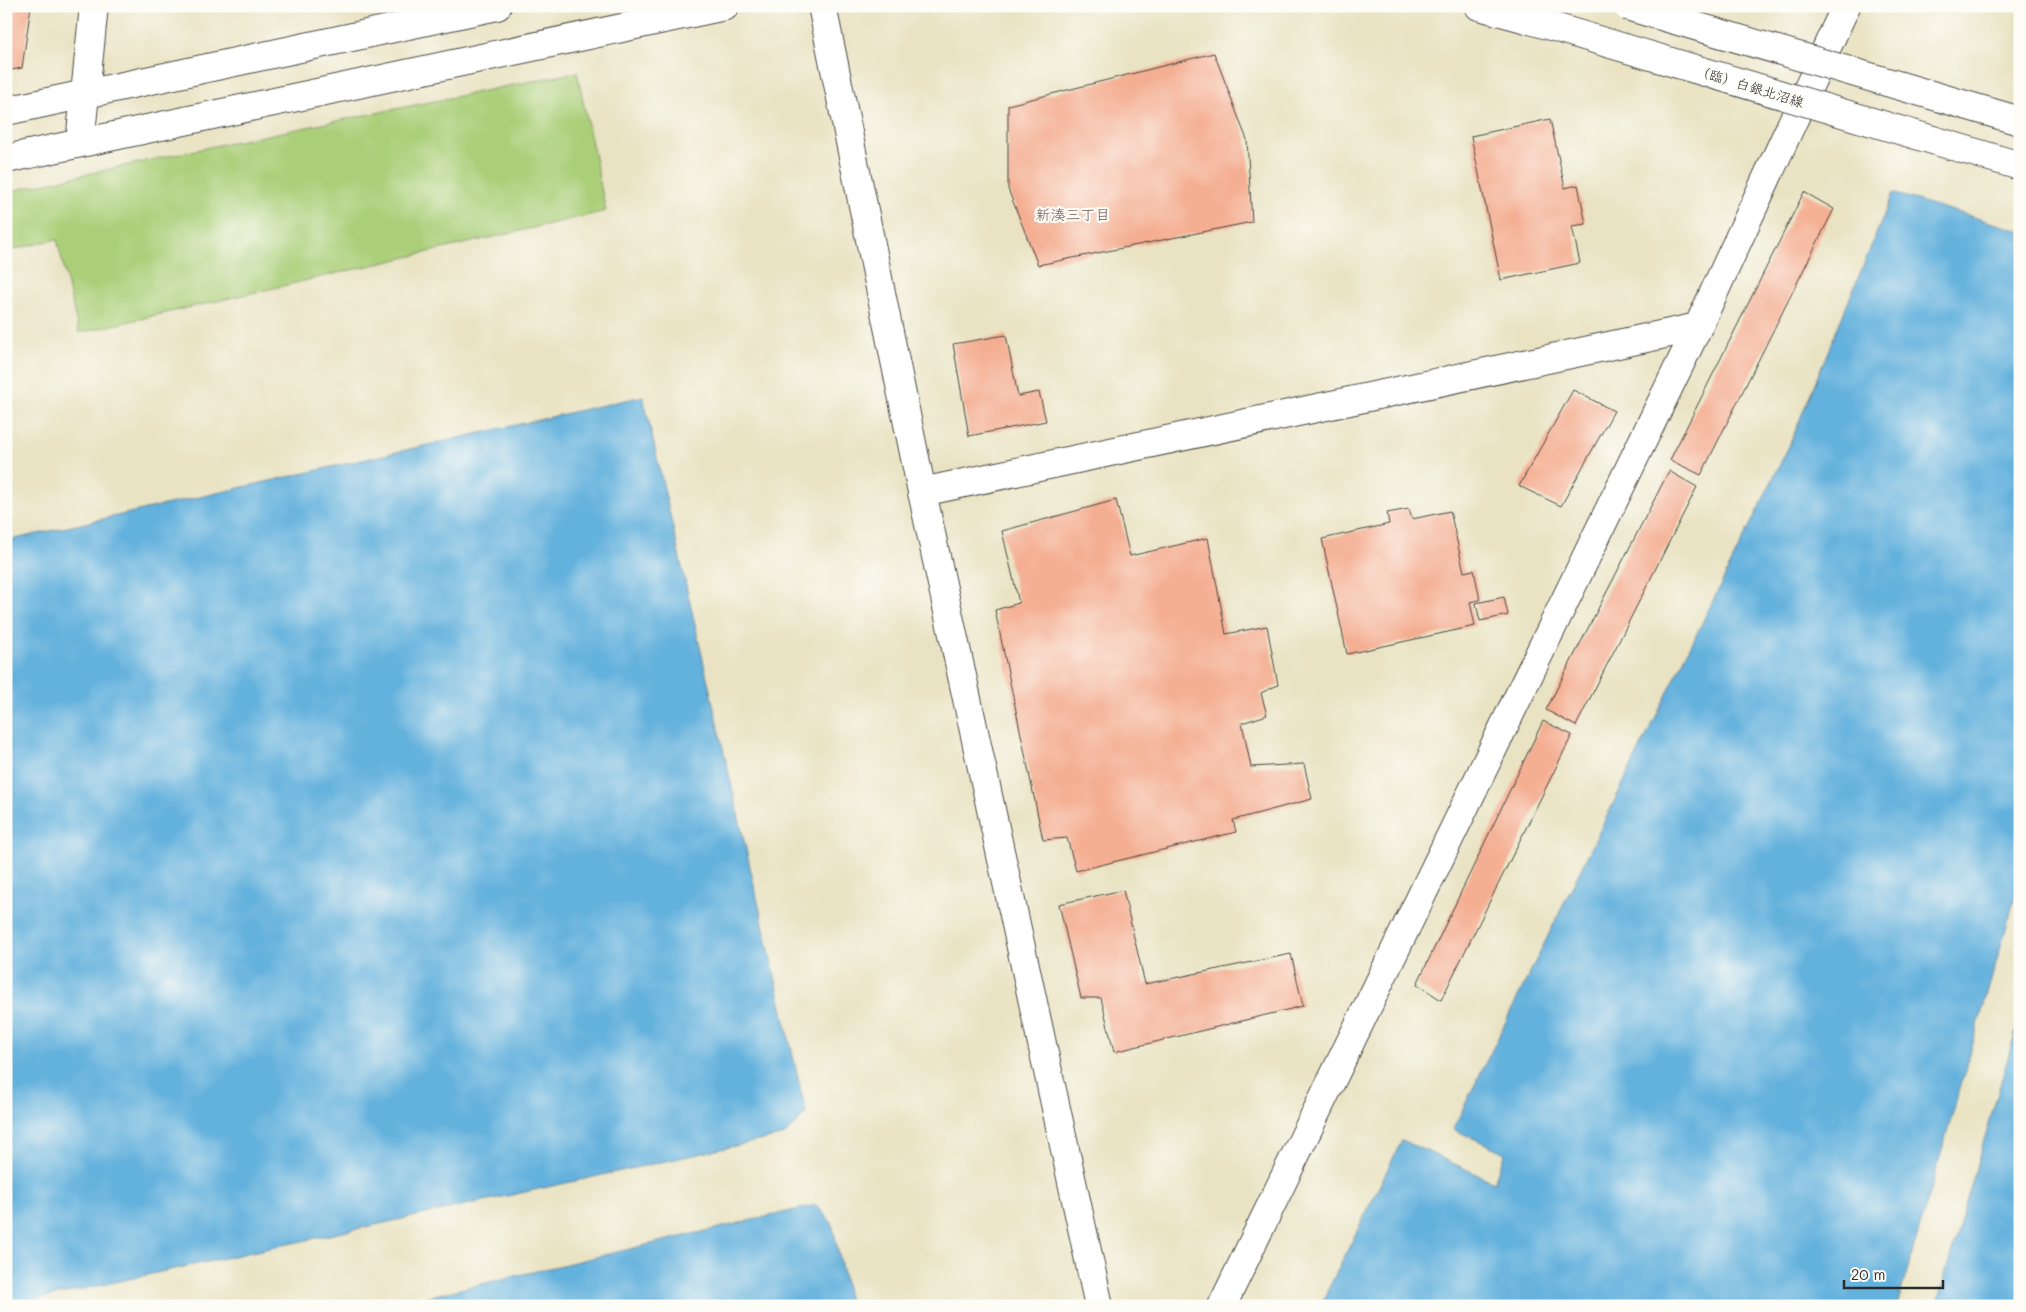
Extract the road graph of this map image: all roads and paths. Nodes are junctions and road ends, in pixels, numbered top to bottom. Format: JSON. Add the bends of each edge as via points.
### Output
{"nodes":[{"id":1,"x":94,"y":6,"type":"edge"},
{"id":2,"x":498,"y":6,"type":"edge"},
{"id":3,"x":725,"y":6,"type":"edge"},
{"id":4,"x":822,"y":6,"type":"edge"},
{"id":5,"x":1479,"y":6,"type":"edge"},
{"id":6,"x":1627,"y":6,"type":"edge"},
{"id":7,"x":1846,"y":6,"type":"edge"},
{"id":8,"x":85,"y":93,"type":"junction"},
{"id":9,"x":6,"y":112,"type":"edge"},
{"id":10,"x":2020,"y":121,"type":"edge"},
{"id":11,"x":80,"y":143,"type":"junction"},
{"id":12,"x":6,"y":159,"type":"edge"},
{"id":13,"x":2020,"y":166,"type":"edge"},
{"id":14,"x":1698,"y":327,"type":"junction"},
{"id":15,"x":922,"y":492,"type":"junction"},
{"id":16,"x":1099,"y":1306,"type":"edge"},
{"id":17,"x":1222,"y":1306,"type":"edge"}],
"edges":[{"from":1,"to":8,"type":"street"},
{"from":2,"to":8,"type":"street"},
{"from":3,"to":11,"type":"street"},
{"from":4,"to":15,"type":"street"},
{"from":5,"to":13,"type":"street","name":"（臨）白銀北沼線","bridge":true},
{"from":6,"to":10,"type":"street","bridge":true},
{"from":7,"to":14,"type":"street"},
{"from":8,"to":9,"type":"street"},
{"from":8,"to":11,"type":"street"},
{"from":11,"to":12,"type":"street"},
{"from":14,"to":15,"type":"street"},
{"from":14,"to":17,"type":"street"},
{"from":15,"to":16,"type":"street"}]}
